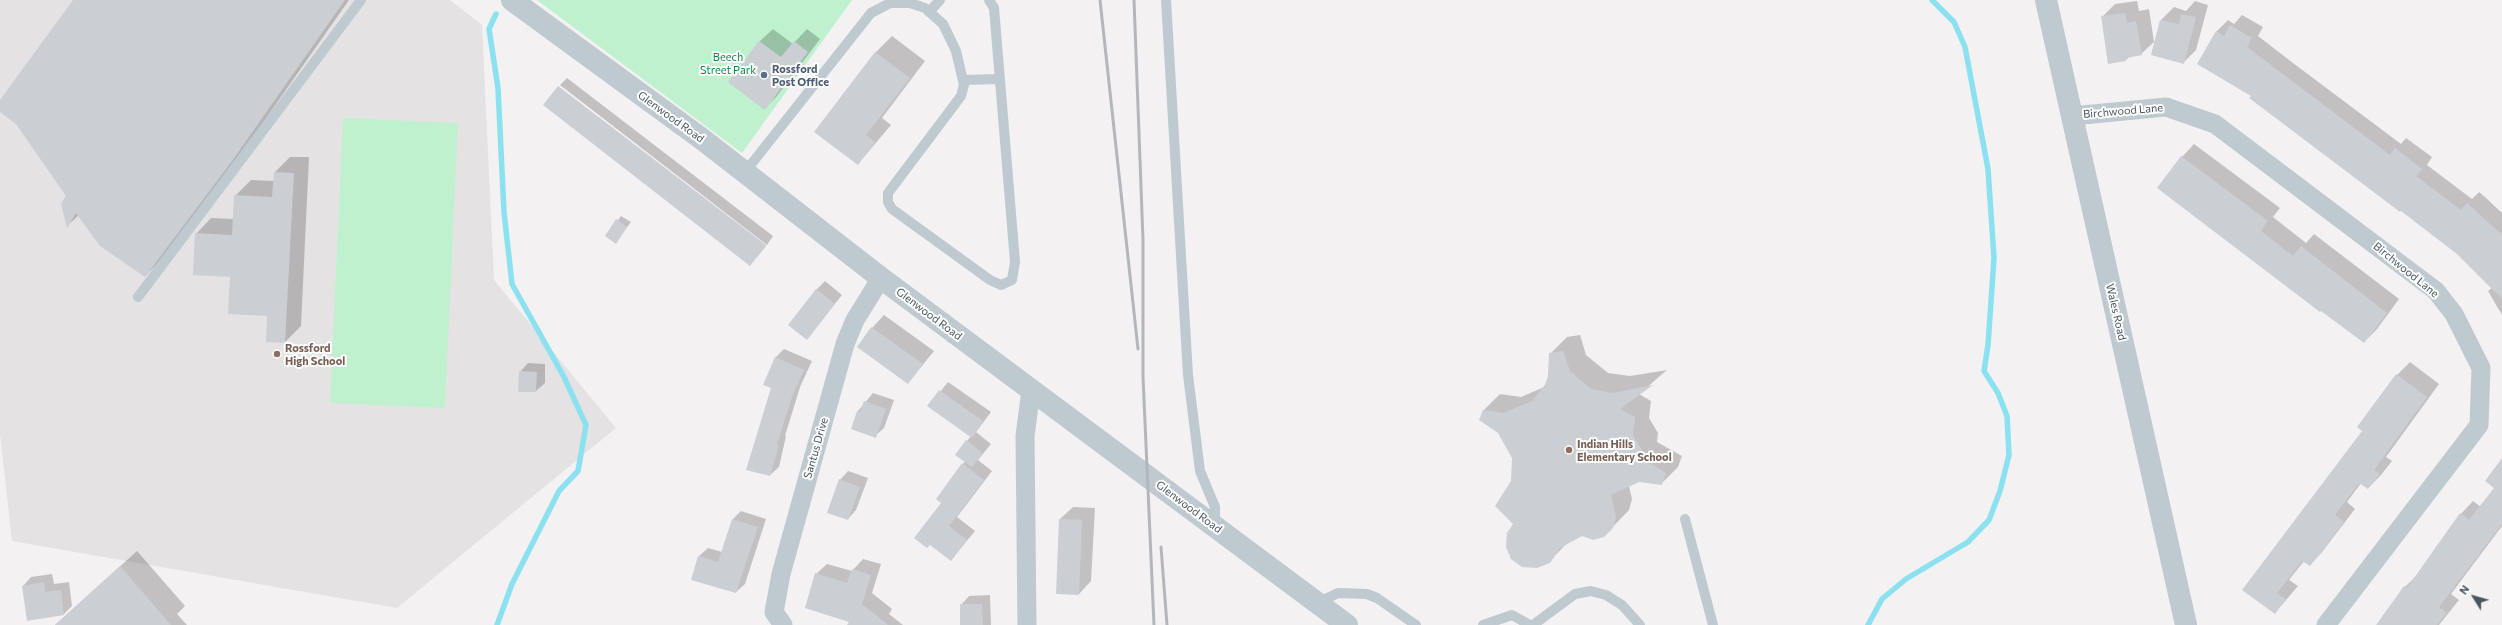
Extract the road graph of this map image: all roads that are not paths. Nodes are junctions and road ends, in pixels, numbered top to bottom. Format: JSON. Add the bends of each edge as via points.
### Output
{"nodes":[{"id":1,"x":360,"y":0,"type":"edge"},
{"id":2,"x":512,"y":0,"type":"edge"},
{"id":3,"x":940,"y":0,"type":"edge"},
{"id":4,"x":989,"y":0,"type":"edge"},
{"id":5,"x":1166,"y":0,"type":"edge"},
{"id":6,"x":2046,"y":0,"type":"edge"},
{"id":7,"x":929,"y":12,"type":"junction"},
{"id":8,"x":1000,"y":79,"type":"junction"},
{"id":9,"x":963,"y":80,"type":"junction"},
{"id":10,"x":2072,"y":116,"type":"junction"},
{"id":11,"x":745,"y":172,"type":"junction"},
{"id":12,"x":881,"y":278,"type":"junction"},
{"id":13,"x":138,"y":297,"type":"dead end"},
{"id":14,"x":1031,"y":390,"type":"junction"},
{"id":15,"x":1685,"y":519,"type":"dead end"},
{"id":16,"x":1215,"y":527,"type":"junction"},
{"id":17,"x":1317,"y":603,"type":"junction"},
{"id":18,"x":782,"y":625,"type":"edge"},
{"id":19,"x":1027,"y":625,"type":"edge"},
{"id":20,"x":1347,"y":625,"type":"edge"},
{"id":21,"x":1416,"y":625,"type":"edge"},
{"id":22,"x":1483,"y":625,"type":"edge"},
{"id":23,"x":1530,"y":625,"type":"edge"},
{"id":24,"x":1533,"y":625,"type":"edge"},
{"id":25,"x":1640,"y":625,"type":"edge"},
{"id":26,"x":1713,"y":625,"type":"edge"},
{"id":27,"x":2186,"y":625,"type":"edge"},
{"id":28,"x":2326,"y":625,"type":"edge"}],
"edges":[{"from":1,"to":13,"type":"lane"},
{"from":2,"to":11,"type":"street","name":"Glenwood Road"},
{"from":3,"to":7,"type":"lane"},
{"from":4,"to":8,"type":"lane","via":[[994,8]]},
{"from":5,"to":16,"type":"lane","via":[[1188,375],[1200,471],[1215,507]]},
{"from":6,"to":10,"type":"street","name":"Wales Road"},
{"from":7,"to":9,"type":"lane","via":[[943,24],[953,44]]},
{"from":7,"to":11,"type":"lane","via":[[910,3],[890,3],[871,13]]},
{"from":8,"to":9,"type":"lane"},
{"from":8,"to":9,"type":"lane","via":[[1015,262],[1012,280],[1001,285],[892,209],[888,202],[888,193],[960,96]]},
{"from":10,"to":27,"type":"street","name":"Wales Road"},
{"from":10,"to":28,"type":"street","name":"Birchwood Lane","via":[[2166,107],[2184,111],[2215,124],[2436,292],[2454,314],[2478,361],[2481,368],[2479,425]]},
{"from":11,"to":12,"type":"street","name":"Glenwood Road"},
{"from":12,"to":14,"type":"street","name":"Glenwood Road"},
{"from":12,"to":18,"type":"street","name":"Santus Drive","via":[[855,320],[845,344],[781,574],[774,612]]},
{"from":14,"to":16,"type":"street","name":"Glenwood Road"},
{"from":14,"to":19,"type":"street","via":[[1025,436]]},
{"from":15,"to":26,"type":"lane"},
{"from":16,"to":17,"type":"street","name":"Glenwood Road"},
{"from":17,"to":20,"type":"street","name":"Glenwood Road"},
{"from":17,"to":21,"type":"lane","via":[[1338,593],[1367,594]]},
{"from":22,"to":23,"type":"lane","via":[[1512,615]]},
{"from":24,"to":25,"type":"lane","via":[[1575,594],[1591,591],[1606,595],[1622,605]]}]}
